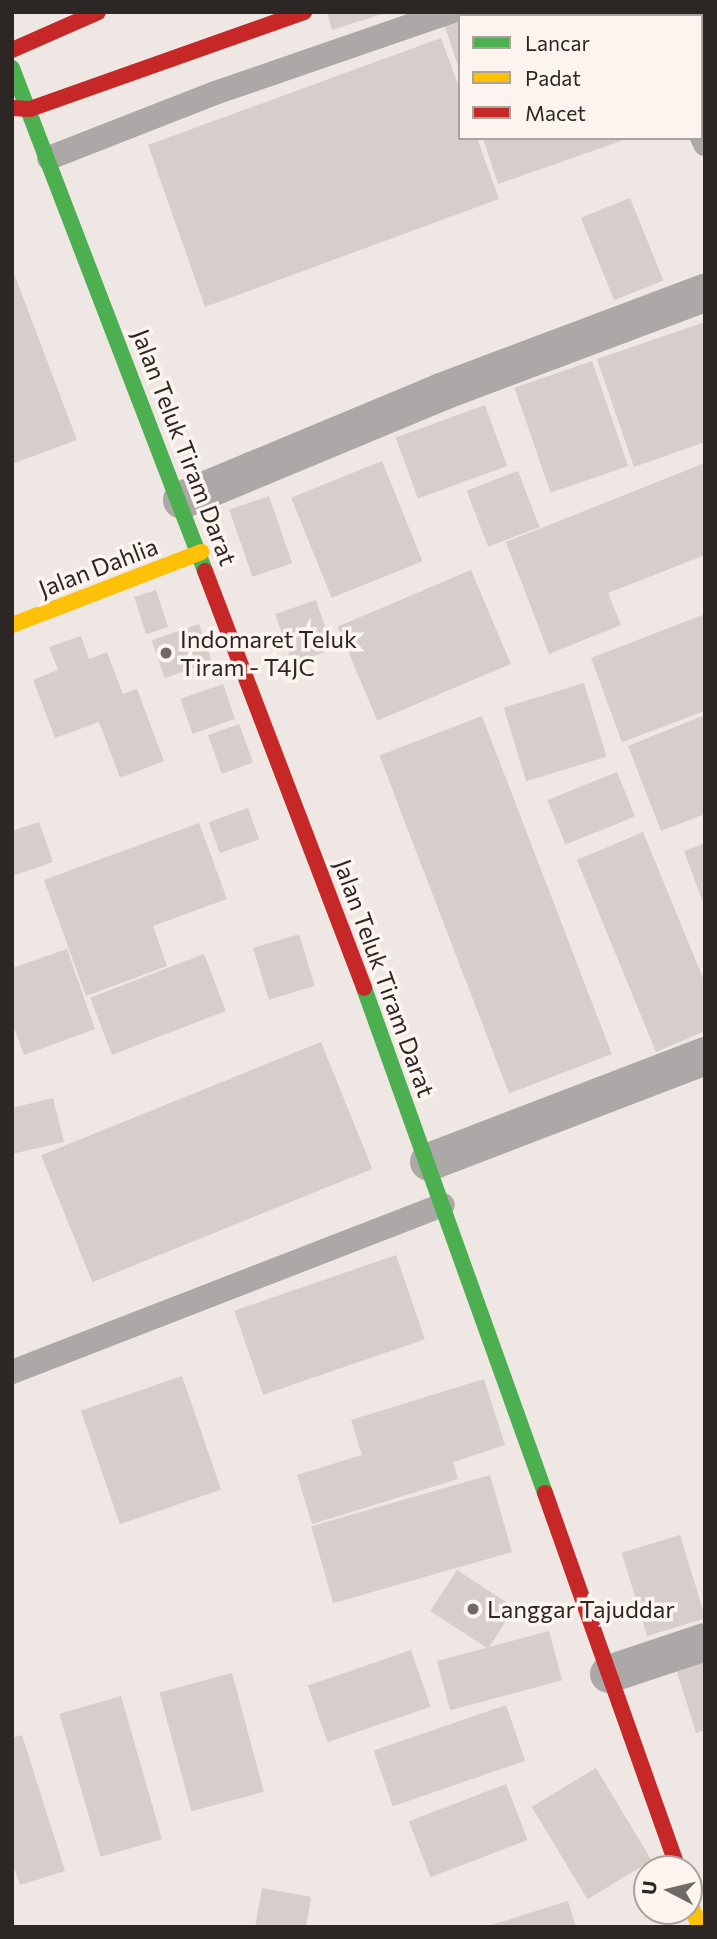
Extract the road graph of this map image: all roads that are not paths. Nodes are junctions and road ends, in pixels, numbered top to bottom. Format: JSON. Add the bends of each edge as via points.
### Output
{"nodes":[{"id":1,"x":98,"y":12,"type":"edge"},
{"id":2,"x":304,"y":12,"type":"edge"},
{"id":3,"x":450,"y":12,"type":"edge"},
{"id":4,"x":12,"y":50,"type":"edge"},
{"id":5,"x":12,"y":68,"type":"edge"},
{"id":6,"x":12,"y":107,"type":"edge"},
{"id":7,"x":30,"y":109,"type":"junction"},
{"id":8,"x":49,"y":158,"type":"junction"},
{"id":9,"x":705,"y":293,"type":"edge"},
{"id":10,"x":181,"y":500,"type":"junction"},
{"id":11,"x":201,"y":552,"type":"junction"},
{"id":12,"x":12,"y":625,"type":"edge"},
{"id":13,"x":705,"y":1056,"type":"edge"},
{"id":14,"x":429,"y":1162,"type":"junction"},
{"id":15,"x":443,"y":1205,"type":"junction"},
{"id":16,"x":12,"y":1372,"type":"edge"},
{"id":17,"x":705,"y":1642,"type":"edge"},
{"id":18,"x":609,"y":1674,"type":"junction"},
{"id":19,"x":673,"y":1855,"type":"edge"}],
"edges":[{"from":1,"to":4,"type":"street"},
{"from":2,"to":7,"type":"street"},
{"from":3,"to":8,"type":"lane","via":[[215,93]]},
{"from":5,"to":7,"type":"street","name":"Jalan Teluk Tiram Darat"},
{"from":6,"to":7,"type":"street"},
{"from":7,"to":8,"type":"street","name":"Jalan Teluk Tiram Darat"},
{"from":8,"to":10,"type":"street","name":"Jalan Teluk Tiram Darat"},
{"from":9,"to":10,"type":"street","via":[[440,392]]},
{"from":10,"to":11,"type":"street","name":"Jalan Teluk Tiram Darat"},
{"from":11,"to":12,"type":"street","name":"Jalan Dahlia"},
{"from":11,"to":14,"type":"street","name":"Jalan Teluk Tiram Darat"},
{"from":13,"to":14,"type":"street"},
{"from":14,"to":15,"type":"street","name":"Jalan Teluk Tiram Darat"},
{"from":15,"to":16,"type":"lane"},
{"from":15,"to":18,"type":"street","name":"Jalan Teluk Tiram Darat"},
{"from":17,"to":18,"type":"street"},
{"from":18,"to":19,"type":"street","name":"Jalan Teluk Tiram Darat"}]}
